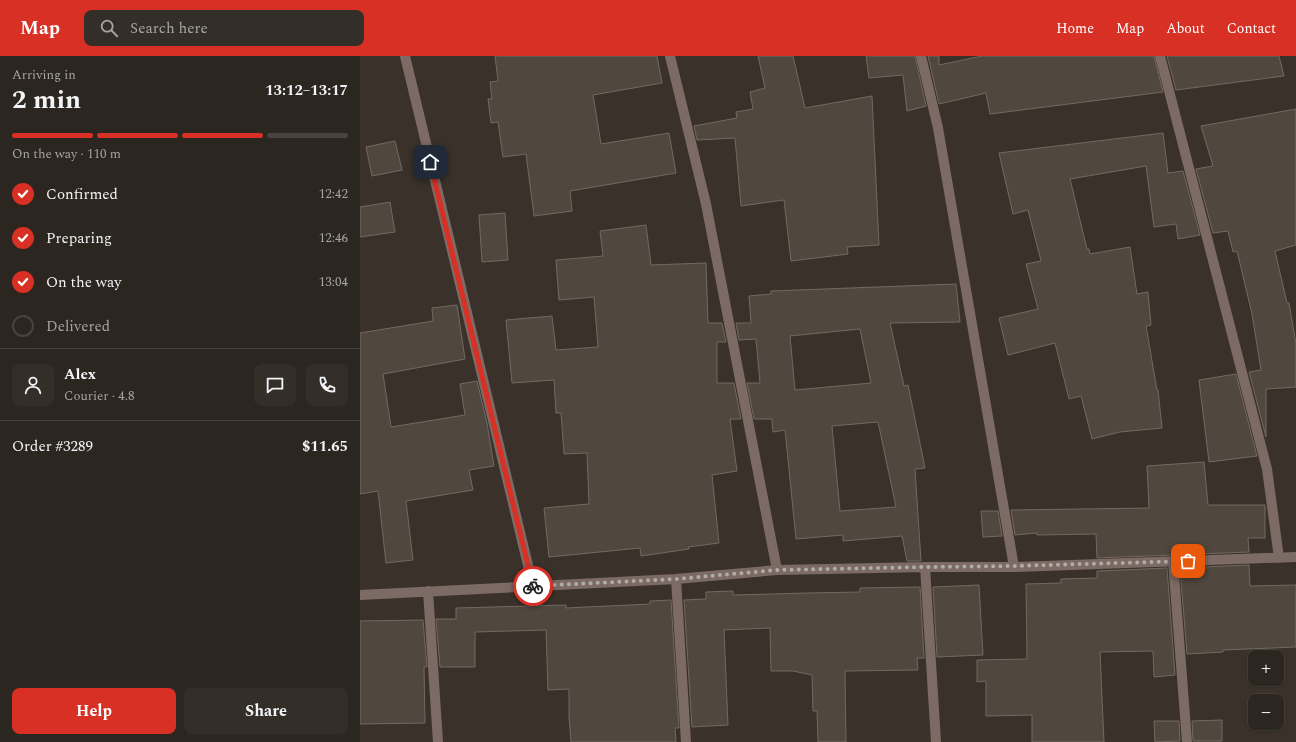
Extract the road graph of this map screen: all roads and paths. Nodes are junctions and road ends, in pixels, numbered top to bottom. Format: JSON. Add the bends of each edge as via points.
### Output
{"nodes":[{"id":1,"x":405,"y":56,"type":"edge"},
{"id":2,"x":670,"y":56,"type":"edge"},
{"id":3,"x":921,"y":56,"type":"edge"},
{"id":4,"x":1160,"y":56,"type":"edge"},
{"id":5,"x":1296,"y":557,"type":"edge"},
{"id":6,"x":1279,"y":558,"type":"junction"},
{"id":7,"x":1173,"y":561,"type":"junction"},
{"id":8,"x":1014,"y":566,"type":"junction"},
{"id":9,"x":925,"y":567,"type":"junction"},
{"id":10,"x":777,"y":570,"type":"junction"},
{"id":11,"x":676,"y":579,"type":"junction"},
{"id":12,"x":532,"y":586,"type":"junction"},
{"id":13,"x":428,"y":591,"type":"junction"},
{"id":14,"x":360,"y":595,"type":"edge"},
{"id":15,"x":438,"y":742,"type":"edge"},
{"id":16,"x":686,"y":742,"type":"edge"},
{"id":17,"x":936,"y":742,"type":"edge"},
{"id":18,"x":1187,"y":742,"type":"edge"}],
"edges":[{"from":1,"to":12,"type":"street"},
{"from":2,"to":10,"type":"street","via":[[706,204]]},
{"from":3,"to":8,"type":"street","via":[[938,128]]},
{"from":4,"to":6,"type":"street","via":[[1267,469]]},
{"from":5,"to":6,"type":"street"},
{"from":6,"to":7,"type":"street"},
{"from":7,"to":8,"type":"street"},
{"from":7,"to":18,"type":"street"},
{"from":8,"to":9,"type":"street"},
{"from":9,"to":10,"type":"street"},
{"from":9,"to":17,"type":"street"},
{"from":10,"to":11,"type":"street"},
{"from":11,"to":12,"type":"street"},
{"from":11,"to":16,"type":"street"},
{"from":12,"to":13,"type":"street"},
{"from":13,"to":14,"type":"street"},
{"from":13,"to":15,"type":"street"}]}
